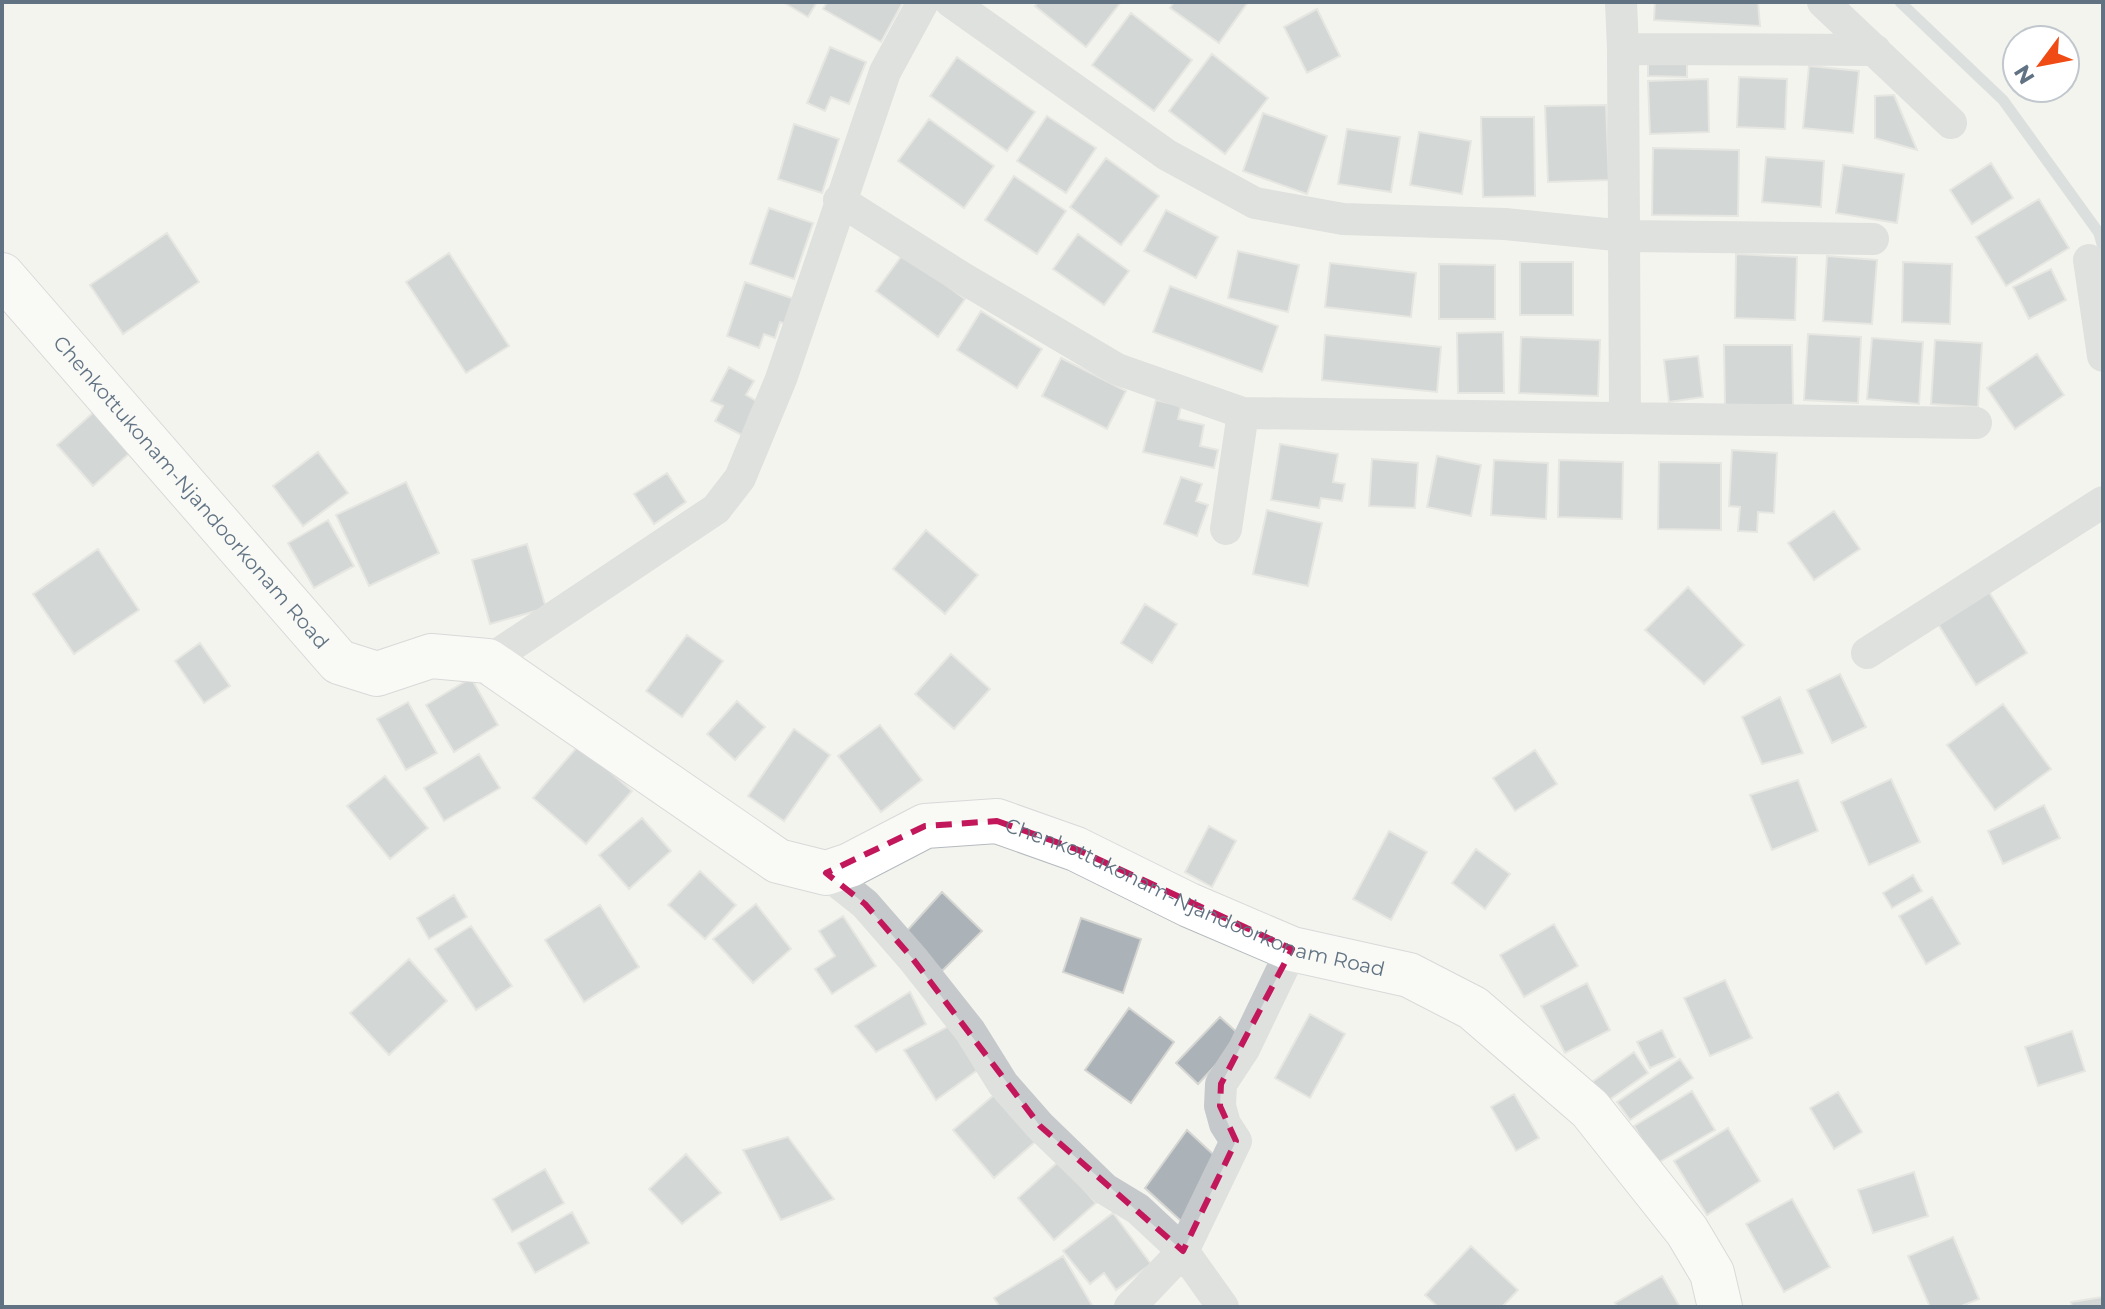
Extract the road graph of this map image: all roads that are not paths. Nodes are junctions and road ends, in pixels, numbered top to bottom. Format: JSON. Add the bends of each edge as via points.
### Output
{"nodes":[{"id":1,"x":923,"y":2,"type":"edge"},
{"id":2,"x":951,"y":2,"type":"edge"},
{"id":3,"x":1621,"y":2,"type":"edge"},
{"id":4,"x":1823,"y":2,"type":"edge"},
{"id":5,"x":1623,"y":49,"type":"junction"},
{"id":6,"x":1875,"y":50,"type":"junction"},
{"id":7,"x":1951,"y":123,"type":"dead end"},
{"id":8,"x":839,"y":200,"type":"junction"},
{"id":9,"x":1626,"y":236,"type":"junction"},
{"id":10,"x":1873,"y":239,"type":"dead end"},
{"id":11,"x":2089,"y":260,"type":"dead end"},
{"id":12,"x":2,"y":275,"type":"edge"},
{"id":13,"x":2103,"y":356,"type":"edge"},
{"id":14,"x":1243,"y":413,"type":"junction"},
{"id":15,"x":1625,"y":418,"type":"junction"},
{"id":16,"x":1976,"y":423,"type":"dead end"},
{"id":17,"x":2103,"y":502,"type":"edge"},
{"id":18,"x":1226,"y":529,"type":"dead end"},
{"id":19,"x":1867,"y":653,"type":"dead end"},
{"id":20,"x":488,"y":661,"type":"junction"},
{"id":21,"x":826,"y":873,"type":"junction"},
{"id":22,"x":1292,"y":949,"type":"junction"},
{"id":23,"x":1183,"y":1251,"type":"junction"},
{"id":24,"x":1130,"y":1307,"type":"edge"},
{"id":25,"x":1223,"y":1307,"type":"edge"},
{"id":26,"x":1720,"y":1307,"type":"edge"}],
"edges":[{"from":1,"to":8,"type":"street","via":[[885,72]]},
{"from":2,"to":9,"type":"street","via":[[1167,155],[1255,203],[1343,219],[1505,224]]},
{"from":3,"to":5,"type":"street"},
{"from":4,"to":6,"type":"street"},
{"from":5,"to":6,"type":"street"},
{"from":5,"to":9,"type":"street"},
{"from":6,"to":7,"type":"street"},
{"from":8,"to":14,"type":"street","via":[[1117,369]]},
{"from":8,"to":20,"type":"street","via":[[781,379],[740,478],[716,509]]},
{"from":9,"to":10,"type":"street"},
{"from":9,"to":15,"type":"street"},
{"from":11,"to":13,"type":"street"},
{"from":12,"to":20,"type":"main road","name":"Chenkottukonam-Njandoorkonam Road","via":[[339,662],[377,674],[431,656]]},
{"from":14,"to":15,"type":"street"},
{"from":14,"to":18,"type":"street"},
{"from":15,"to":16,"type":"street"},
{"from":17,"to":19,"type":"street"},
{"from":20,"to":21,"type":"main road","via":[[749,844],[778,861]]},
{"from":21,"to":22,"type":"main road","name":"Chenkottukonam-Njandoorkonam Road","via":[[925,826],[997,821],[1076,849]]},
{"from":21,"to":23,"type":"street","via":[[865,904],[913,959],[970,1031],[1003,1084],[1040,1126],[1105,1189],[1138,1209]]},
{"from":22,"to":23,"type":"street","via":[[1244,1049],[1221,1084],[1220,1106],[1236,1141]]},
{"from":22,"to":26,"type":"main road","name":"Chenkottukonam-Njandoorkonam Road","via":[[1409,975],[1473,1008],[1590,1109],[1687,1231],[1712,1273]]},
{"from":23,"to":24,"type":"street"},
{"from":23,"to":25,"type":"street"}]}
